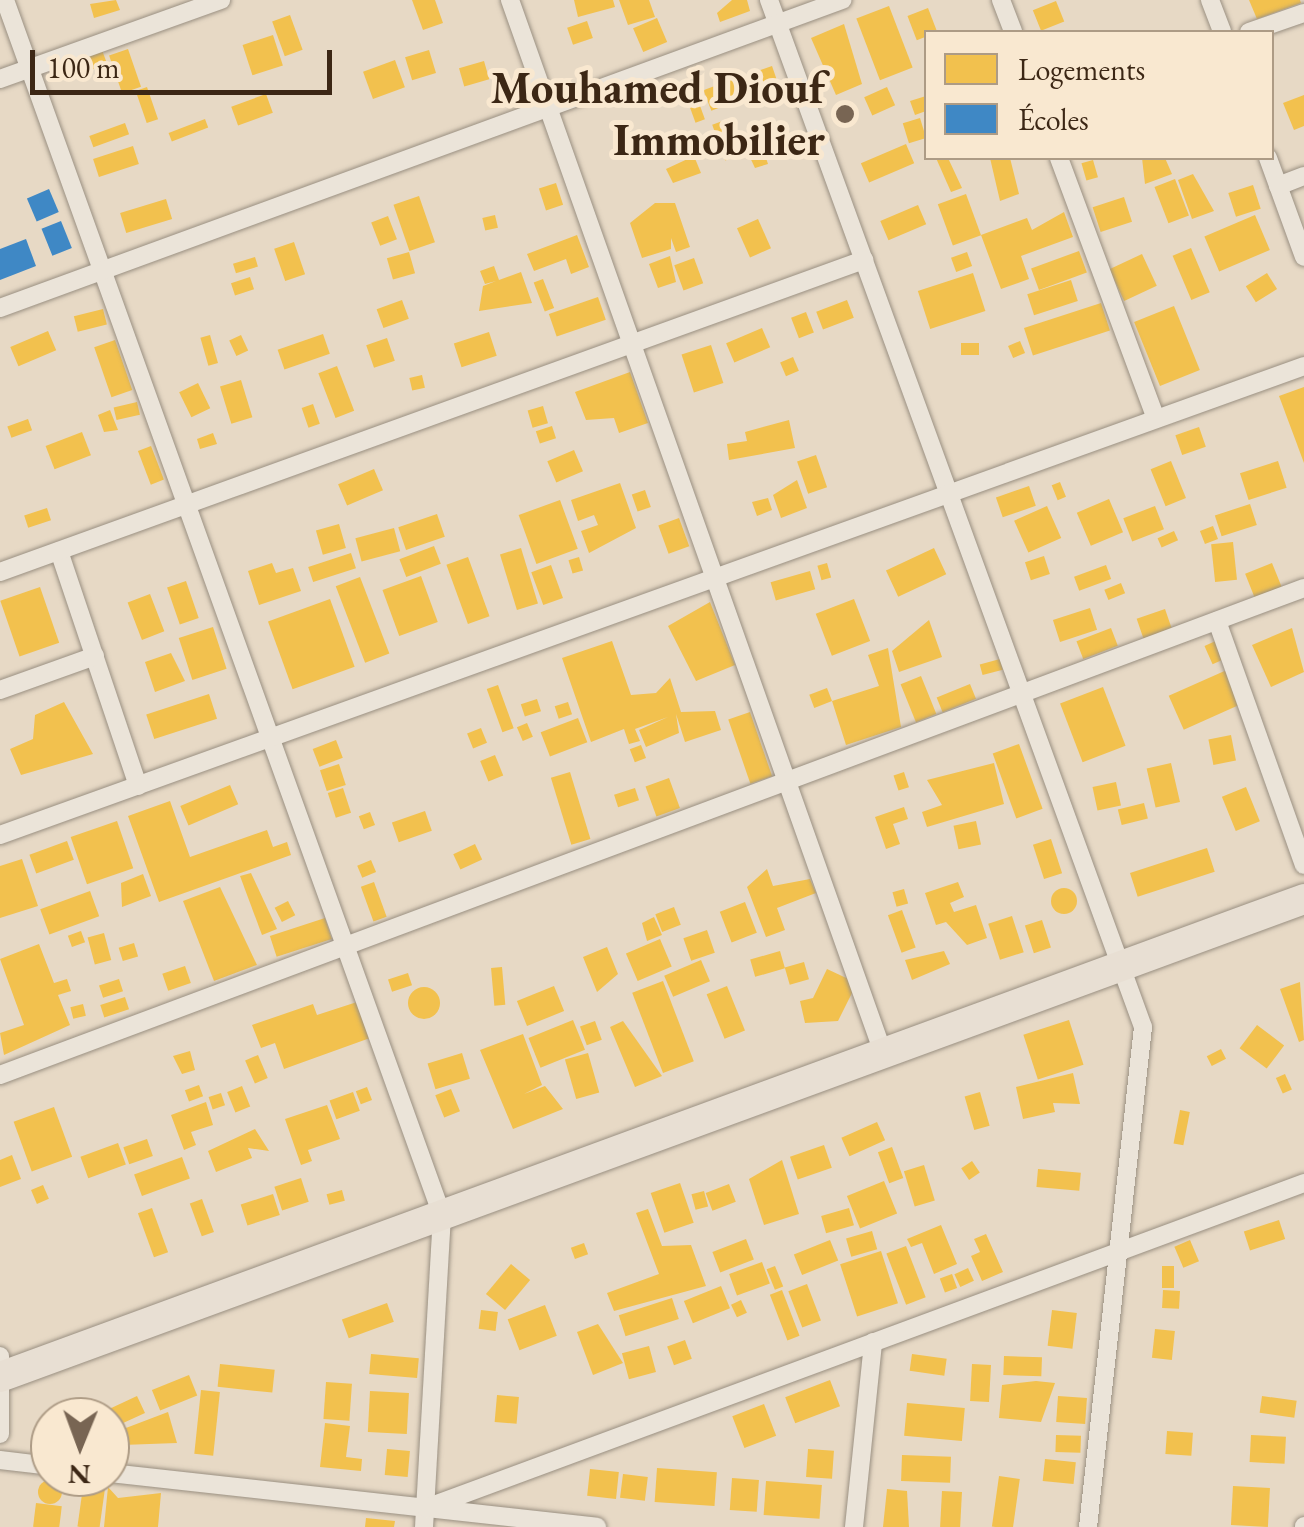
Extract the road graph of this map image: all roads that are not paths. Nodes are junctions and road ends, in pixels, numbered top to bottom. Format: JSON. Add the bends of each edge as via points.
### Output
{"nodes":[{"id":1,"x":6,"y":0,"type":"edge"},
{"id":2,"x":221,"y":0,"type":"edge"},
{"id":3,"x":510,"y":0,"type":"edge"},
{"id":4,"x":769,"y":0,"type":"edge"},
{"id":5,"x":842,"y":0,"type":"edge"},
{"id":6,"x":1001,"y":0,"type":"edge"},
{"id":7,"x":1210,"y":0,"type":"edge"},
{"id":8,"x":1304,"y":13,"type":"edge"},
{"id":9,"x":778,"y":24,"type":"junction"},
{"id":10,"x":1012,"y":30,"type":"edge"},
{"id":11,"x":1221,"y":30,"type":"edge"},
{"id":12,"x":1256,"y":30,"type":"edge"},
{"id":13,"x":30,"y":69,"type":"junction"},
{"id":14,"x":0,"y":80,"type":"edge"},
{"id":15,"x":548,"y":107,"type":"junction"},
{"id":16,"x":1060,"y":160,"type":"edge"},
{"id":17,"x":1269,"y":160,"type":"edge"},
{"id":18,"x":1304,"y":176,"type":"edge"},
{"id":19,"x":1278,"y":186,"type":"junction"},
{"id":20,"x":1304,"y":256,"type":"edge"},
{"id":21,"x":864,"y":260,"type":"junction"},
{"id":22,"x":102,"y":270,"type":"junction"},
{"id":23,"x":0,"y":308,"type":"edge"},
{"id":24,"x":632,"y":344,"type":"junction"},
{"id":25,"x":1304,"y":366,"type":"edge"},
{"id":26,"x":1156,"y":419,"type":"junction"},
{"id":27,"x":949,"y":494,"type":"junction"},
{"id":28,"x":186,"y":504,"type":"junction"},
{"id":29,"x":59,"y":550,"type":"junction"},
{"id":30,"x":0,"y":572,"type":"edge"},
{"id":31,"x":715,"y":578,"type":"junction"},
{"id":32,"x":1304,"y":588,"type":"edge"},
{"id":33,"x":1218,"y":621,"type":"junction"},
{"id":34,"x":94,"y":656,"type":"junction"},
{"id":35,"x":0,"y":690,"type":"edge"},
{"id":36,"x":1022,"y":694,"type":"junction"},
{"id":37,"x":270,"y":738,"type":"junction"},
{"id":38,"x":787,"y":782,"type":"junction"},
{"id":39,"x":138,"y":786,"type":"junction"},
{"id":40,"x":0,"y":835,"type":"edge"},
{"id":41,"x":1304,"y":865,"type":"edge"},
{"id":42,"x":1304,"y":900,"type":"edge"},
{"id":43,"x":345,"y":946,"type":"junction"},
{"id":44,"x":1120,"y":965,"type":"junction"},
{"id":45,"x":883,"y":1053,"type":"junction"},
{"id":46,"x":0,"y":1076,"type":"edge"},
{"id":47,"x":1304,"y":1183,"type":"edge"},
{"id":48,"x":442,"y":1215,"type":"junction"},
{"id":49,"x":1115,"y":1253,"type":"junction"},
{"id":50,"x":873,"y":1342,"type":"junction"},
{"id":51,"x":2,"y":1369,"type":"edge"},
{"id":52,"x":0,"y":1434,"type":"edge"},
{"id":53,"x":0,"y":1460,"type":"edge"},
{"id":54,"x":30,"y":1464,"type":"edge"},
{"id":55,"x":130,"y":1476,"type":"edge"},
{"id":56,"x":425,"y":1518,"type":"edge"},
{"id":57,"x":597,"y":1527,"type":"edge"},
{"id":58,"x":854,"y":1527,"type":"edge"},
{"id":59,"x":1088,"y":1527,"type":"edge"}],
"edges":[{"from":1,"to":13,"type":"street"},
{"from":2,"to":13,"type":"street"},
{"from":3,"to":15,"type":"street"},
{"from":4,"to":9,"type":"street"},
{"from":5,"to":9,"type":"street"},
{"from":6,"to":10,"type":"street"},
{"from":7,"to":11,"type":"street"},
{"from":8,"to":12,"type":"street"},
{"from":9,"to":15,"type":"street"},
{"from":9,"to":21,"type":"street"},
{"from":13,"to":14,"type":"street"},
{"from":13,"to":22,"type":"street"},
{"from":15,"to":22,"type":"street"},
{"from":15,"to":24,"type":"street"},
{"from":16,"to":26,"type":"street"},
{"from":17,"to":19,"type":"street"},
{"from":18,"to":19,"type":"street"},
{"from":19,"to":20,"type":"street"},
{"from":21,"to":24,"type":"street"},
{"from":21,"to":27,"type":"street"},
{"from":22,"to":23,"type":"street"},
{"from":22,"to":28,"type":"street"},
{"from":24,"to":28,"type":"street"},
{"from":24,"to":31,"type":"street"},
{"from":25,"to":26,"type":"street"},
{"from":26,"to":27,"type":"street"},
{"from":27,"to":31,"type":"street"},
{"from":27,"to":36,"type":"street"},
{"from":28,"to":29,"type":"street"},
{"from":28,"to":37,"type":"street"},
{"from":29,"to":30,"type":"street"},
{"from":29,"to":34,"type":"street"},
{"from":31,"to":37,"type":"street"},
{"from":31,"to":38,"type":"street"},
{"from":32,"to":33,"type":"street"},
{"from":33,"to":36,"type":"street"},
{"from":33,"to":41,"type":"street"},
{"from":34,"to":35,"type":"street"},
{"from":34,"to":39,"type":"street"},
{"from":36,"to":38,"type":"street"},
{"from":36,"to":44,"type":"street"},
{"from":37,"to":39,"type":"street"},
{"from":37,"to":43,"type":"street"},
{"from":38,"to":43,"type":"street"},
{"from":38,"to":45,"type":"street"},
{"from":39,"to":40,"type":"street"},
{"from":42,"to":44,"type":"highway"},
{"from":43,"to":46,"type":"street"},
{"from":43,"to":48,"type":"street"},
{"from":44,"to":45,"type":"highway"},
{"from":44,"to":49,"type":"street","via":[[1143,1027]]},
{"from":45,"to":48,"type":"highway"},
{"from":47,"to":49,"type":"street"},
{"from":48,"to":51,"type":"highway"},
{"from":48,"to":56,"type":"street"},
{"from":49,"to":50,"type":"street"},
{"from":49,"to":59,"type":"street"},
{"from":50,"to":56,"type":"street"},
{"from":50,"to":58,"type":"street"},
{"from":51,"to":52,"type":"street"},
{"from":53,"to":54,"type":"street"},
{"from":55,"to":56,"type":"street"},
{"from":56,"to":57,"type":"street"}]}
